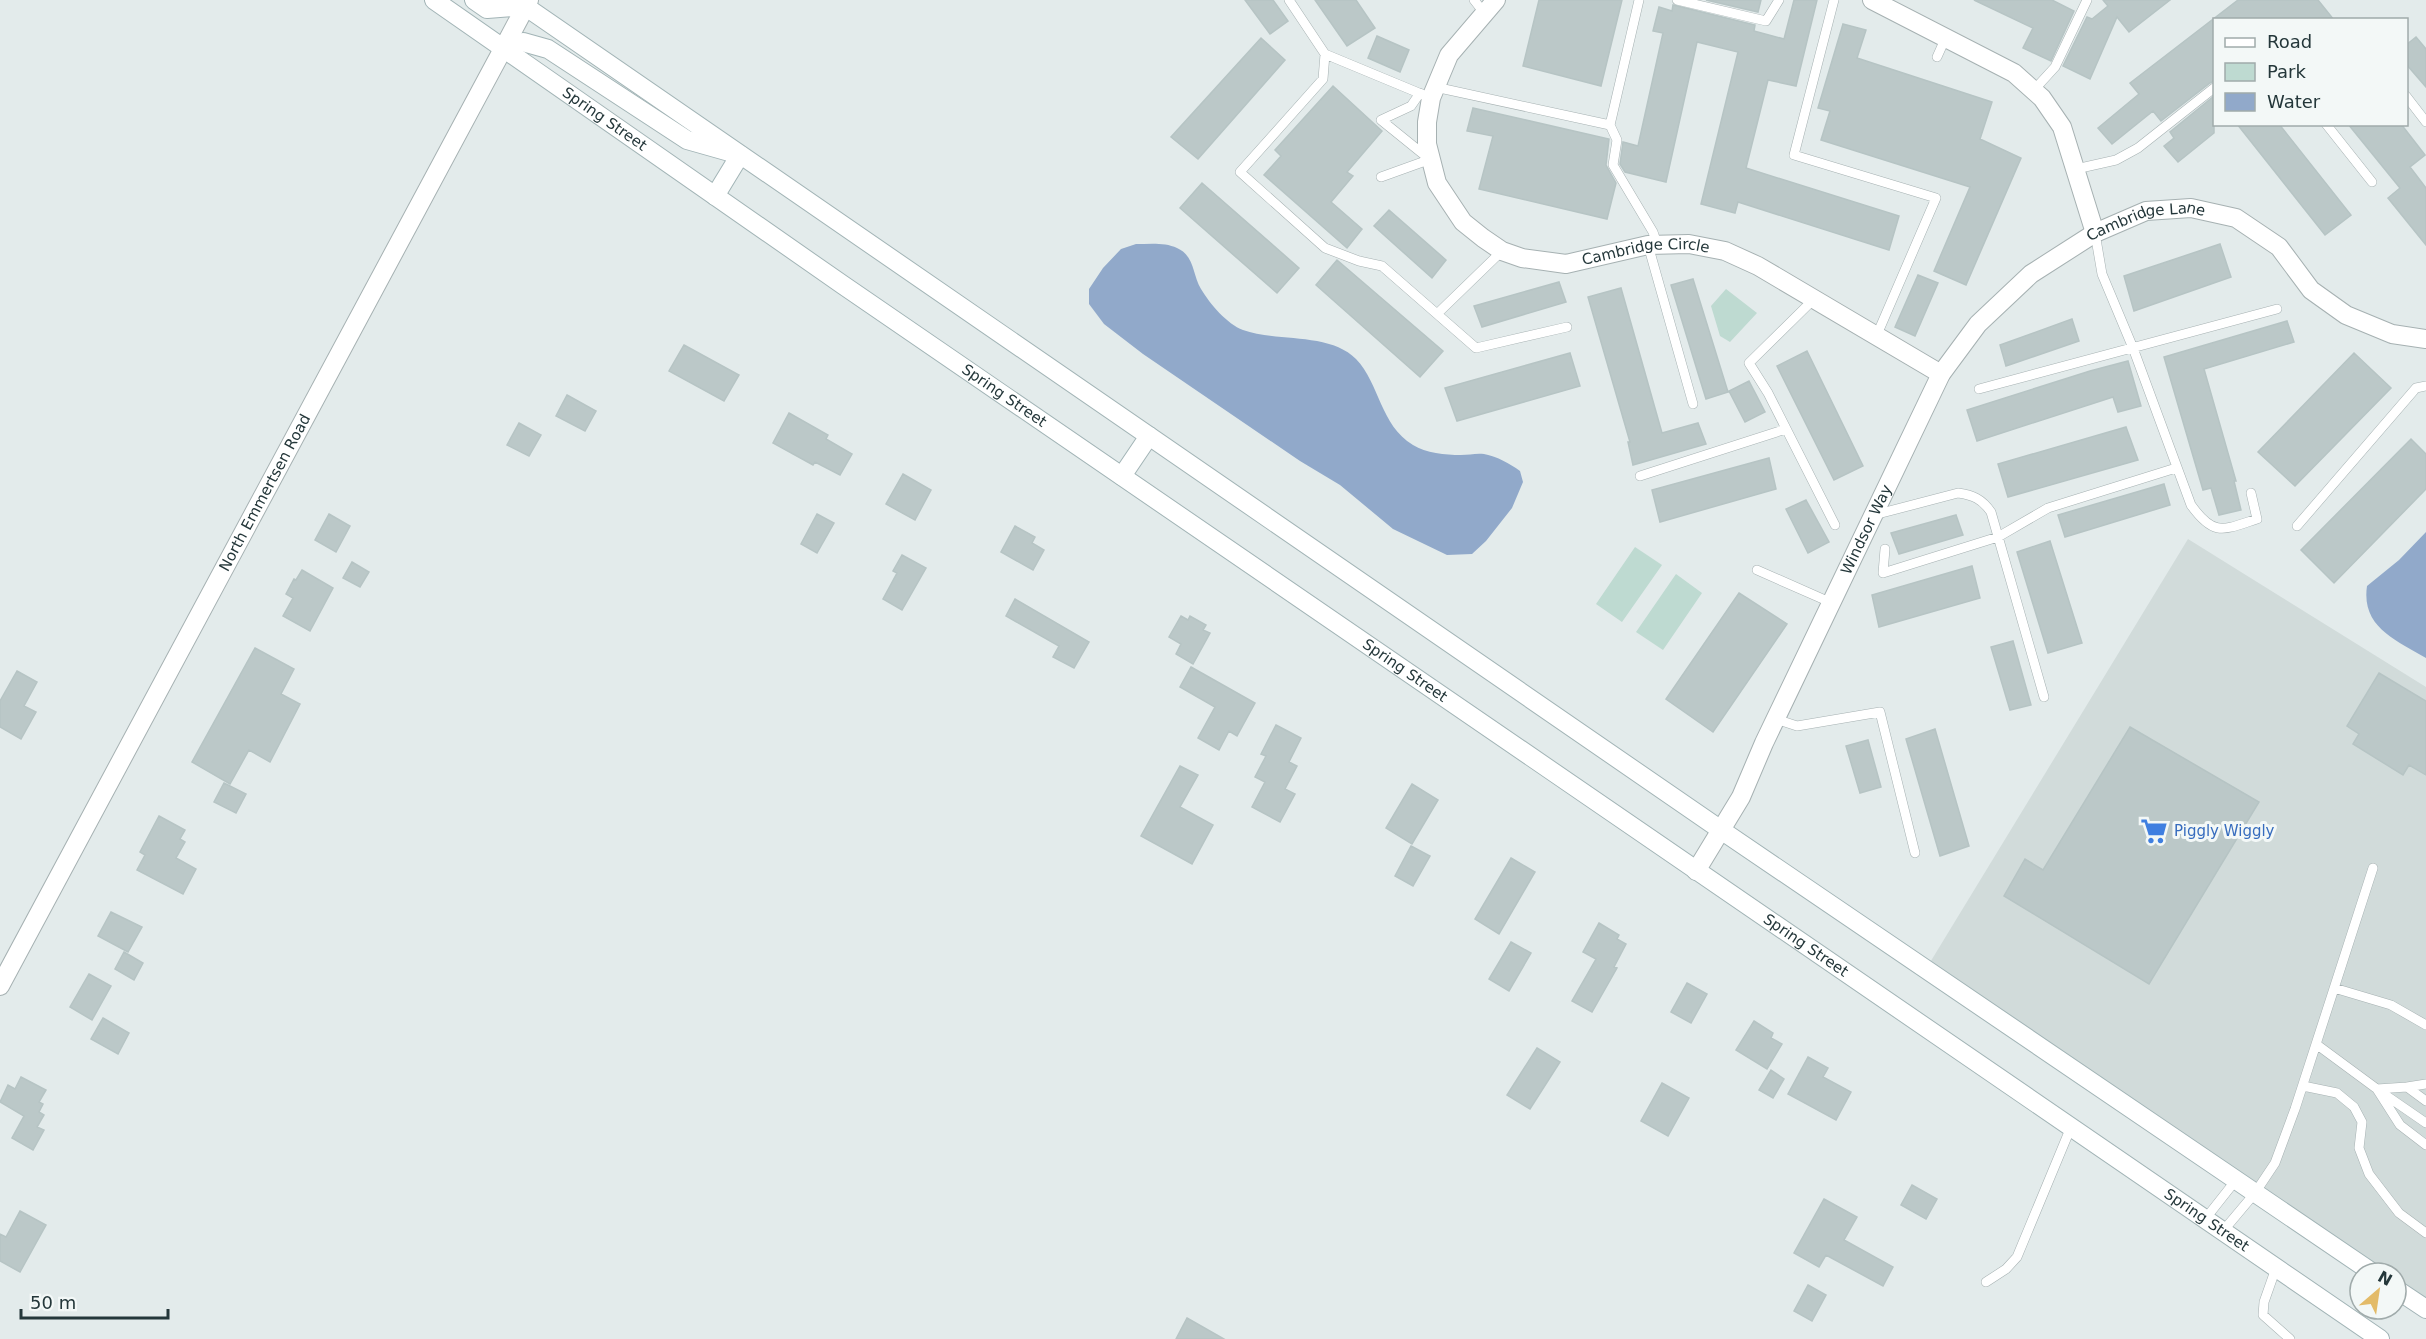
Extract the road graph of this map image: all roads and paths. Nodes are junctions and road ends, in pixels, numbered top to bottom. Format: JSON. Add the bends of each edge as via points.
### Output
{"nodes":[{"id":1,"x":434,"y":0,"type":"edge"},
{"id":2,"x":474,"y":0,"type":"edge"},
{"id":3,"x":1289,"y":0,"type":"edge"},
{"id":4,"x":1639,"y":0,"type":"edge"},
{"id":5,"x":1677,"y":0,"type":"edge"},
{"id":6,"x":1779,"y":0,"type":"edge"},
{"id":7,"x":1834,"y":0,"type":"edge"},
{"id":8,"x":1872,"y":0,"type":"edge"},
{"id":9,"x":2087,"y":0,"type":"edge"},
{"id":10,"x":523,"y":2,"type":"edge"},
{"id":11,"x":1485,"y":5,"type":"edge"},
{"id":12,"x":1946,"y":37,"type":"junction"},
{"id":13,"x":502,"y":49,"type":"junction"},
{"id":14,"x":1325,"y":54,"type":"junction"},
{"id":15,"x":1937,"y":57,"type":"dead end"},
{"id":16,"x":2213,"y":89,"type":"edge"},
{"id":17,"x":2034,"y":90,"type":"junction"},
{"id":18,"x":1428,"y":92,"type":"junction"},
{"id":19,"x":2408,"y":99,"type":"edge"},
{"id":20,"x":2426,"y":122,"type":"edge"},
{"id":21,"x":1610,"y":125,"type":"junction"},
{"id":22,"x":2328,"y":126,"type":"edge"},
{"id":23,"x":741,"y":155,"type":"junction"},
{"id":24,"x":1431,"y":159,"type":"junction"},
{"id":25,"x":2076,"y":169,"type":"junction"},
{"id":26,"x":1381,"y":177,"type":"dead end"},
{"id":27,"x":2372,"y":182,"type":"dead end"},
{"id":28,"x":715,"y":196,"type":"junction"},
{"id":29,"x":2095,"y":233,"type":"junction"},
{"id":30,"x":1652,"y":245,"type":"junction"},
{"id":31,"x":1502,"y":251,"type":"junction"},
{"id":32,"x":1814,"y":299,"type":"junction"},
{"id":33,"x":2277,"y":309,"type":"dead end"},
{"id":34,"x":1437,"y":314,"type":"junction"},
{"id":35,"x":1567,"y":327,"type":"dead end"},
{"id":36,"x":1876,"y":337,"type":"junction"},
{"id":37,"x":2426,"y":339,"type":"edge"},
{"id":38,"x":2133,"y":348,"type":"junction"},
{"id":39,"x":1941,"y":374,"type":"junction"},
{"id":40,"x":2426,"y":386,"type":"edge"},
{"id":41,"x":1979,"y":389,"type":"dead end"},
{"id":42,"x":1694,"y":404,"type":"dead end"},
{"id":43,"x":1786,"y":429,"type":"junction"},
{"id":44,"x":1149,"y":436,"type":"junction"},
{"id":45,"x":2176,"y":468,"type":"junction"},
{"id":46,"x":1122,"y":476,"type":"junction"},
{"id":47,"x":1640,"y":476,"type":"dead end"},
{"id":48,"x":2251,"y":493,"type":"dead end"},
{"id":49,"x":1874,"y":515,"type":"junction"},
{"id":50,"x":1835,"y":525,"type":"dead end"},
{"id":51,"x":2297,"y":526,"type":"dead end"},
{"id":52,"x":1998,"y":537,"type":"junction"},
{"id":53,"x":1885,"y":549,"type":"dead end"},
{"id":54,"x":1757,"y":570,"type":"dead end"},
{"id":55,"x":1832,"y":603,"type":"junction"},
{"id":56,"x":2044,"y":697,"type":"dead end"},
{"id":57,"x":1776,"y":719,"type":"junction"},
{"id":58,"x":1721,"y":830,"type":"junction"},
{"id":59,"x":1915,"y":853,"type":"dead end"},
{"id":60,"x":2373,"y":868,"type":"dead end"},
{"id":61,"x":1696,"y":871,"type":"junction"},
{"id":62,"x":0,"y":986,"type":"edge"},
{"id":63,"x":2334,"y":988,"type":"junction"},
{"id":64,"x":2426,"y":1025,"type":"edge"},
{"id":65,"x":2316,"y":1044,"type":"junction"},
{"id":66,"x":2426,"y":1084,"type":"edge"},
{"id":67,"x":2303,"y":1086,"type":"junction"},
{"id":68,"x":2407,"y":1087,"type":"junction"},
{"id":69,"x":2377,"y":1089,"type":"junction"},
{"id":70,"x":2426,"y":1101,"type":"edge"},
{"id":71,"x":2426,"y":1123,"type":"edge"},
{"id":72,"x":2071,"y":1127,"type":"junction"},
{"id":73,"x":2426,"y":1145,"type":"edge"},
{"id":74,"x":2236,"y":1180,"type":"junction"},
{"id":75,"x":2255,"y":1192,"type":"junction"},
{"id":76,"x":2206,"y":1218,"type":"junction"},
{"id":77,"x":2223,"y":1231,"type":"junction"},
{"id":78,"x":2426,"y":1233,"type":"edge"},
{"id":79,"x":2356,"y":1261,"type":"edge"},
{"id":80,"x":2276,"y":1268,"type":"junction"},
{"id":81,"x":1986,"y":1282,"type":"dead end"},
{"id":82,"x":2408,"y":1297,"type":"edge"},
{"id":83,"x":2426,"y":1309,"type":"edge"},
{"id":84,"x":2290,"y":1339,"type":"edge"},
{"id":85,"x":2379,"y":1339,"type":"edge"}],
"edges":[{"from":1,"to":13,"type":"main road","name":"Spring Street"},
{"from":2,"to":10,"type":"main road","via":[[487,9]]},
{"from":3,"to":14,"type":"lane"},
{"from":4,"to":21,"type":"lane"},
{"from":5,"to":6,"type":"lane","via":[[1766,21]]},
{"from":7,"to":36,"type":"lane","via":[[1794,155],[1936,198]]},
{"from":8,"to":12,"type":"main road","name":"Cambridge Lane"},
{"from":9,"to":17,"type":"lane","via":[[2055,67]]},
{"from":10,"to":13,"type":"main road","name":"North Emmertsen Road"},
{"from":10,"to":23,"type":"main road"},
{"from":11,"to":18,"type":"main road"},
{"from":12,"to":15,"type":"lane"},
{"from":12,"to":17,"type":"main road","name":"Cambridge Lane","via":[[2014,73]]},
{"from":13,"to":23,"type":"main road","via":[[523,42],[548,49],[687,140]]},
{"from":13,"to":28,"type":"main road","name":"Spring Street"},
{"from":13,"to":62,"type":"main road","name":"North Emmertsen Road"},
{"from":14,"to":18,"type":"lane"},
{"from":14,"to":34,"type":"lane","via":[[1323,79],[1240,172],[1325,248],[1382,266]]},
{"from":16,"to":25,"type":"lane","via":[[2116,160]]},
{"from":17,"to":25,"type":"main road","name":"Cambridge Lane","via":[[2062,127]]},
{"from":18,"to":21,"type":"lane"},
{"from":18,"to":24,"type":"main road","name":"Cambridge Circle","via":[[1427,144]]},
{"from":18,"to":24,"type":"lane","via":[[1411,106],[1381,120]]},
{"from":19,"to":20,"type":"lane"},
{"from":21,"to":30,"type":"lane","via":[[1617,140],[1613,165],[1643,214]]},
{"from":22,"to":27,"type":"lane"},
{"from":23,"to":28,"type":"main road"},
{"from":23,"to":44,"type":"main road"},
{"from":24,"to":26,"type":"lane"},
{"from":24,"to":31,"type":"main road","name":"Cambridge Circle","via":[[1437,183],[1463,222]]},
{"from":25,"to":29,"type":"main road","name":"Cambridge Lane"},
{"from":28,"to":46,"type":"main road","name":"Spring Street"},
{"from":29,"to":37,"type":"main road","name":"Cambridge Lane","via":[[2146,211],[2191,208],[2236,218],[2279,247],[2310,290],[2346,315],[2392,334]]},
{"from":29,"to":38,"type":"lane","via":[[2102,273]]},
{"from":29,"to":39,"type":"main road","name":"Windsor Way","via":[[2031,274],[2003,298]]},
{"from":30,"to":31,"type":"main road","name":"Cambridge Circle","via":[[1566,264]]},
{"from":30,"to":32,"type":"main road","name":"Cambridge Circle","via":[[1689,244],[1725,251]]},
{"from":30,"to":42,"type":"lane"},
{"from":31,"to":34,"type":"lane"},
{"from":32,"to":36,"type":"main road","name":"Cambridge Circle"},
{"from":32,"to":43,"type":"lane","via":[[1749,363]]},
{"from":33,"to":38,"type":"lane"},
{"from":34,"to":35,"type":"lane","via":[[1476,348]]},
{"from":36,"to":39,"type":"main road","name":"Cambridge Circle"},
{"from":38,"to":41,"type":"lane"},
{"from":38,"to":45,"type":"lane"},
{"from":39,"to":49,"type":"main road","name":"Windsor Way"},
{"from":40,"to":51,"type":"lane","via":[[2416,388]]},
{"from":43,"to":47,"type":"lane"},
{"from":43,"to":50,"type":"lane"},
{"from":44,"to":46,"type":"main road"},
{"from":44,"to":58,"type":"main road"},
{"from":45,"to":48,"type":"lane","via":[[2191,505],[2204,523],[2222,530],[2257,519]]},
{"from":45,"to":52,"type":"lane","via":[[2048,508]]},
{"from":46,"to":61,"type":"main road","name":"Spring Street"},
{"from":49,"to":52,"type":"lane","via":[[1958,493],[1971,494],[1991,512]]},
{"from":49,"to":55,"type":"main road","name":"Windsor Way"},
{"from":52,"to":53,"type":"lane","via":[[1883,573]]},
{"from":52,"to":56,"type":"lane"},
{"from":54,"to":55,"type":"lane"},
{"from":55,"to":57,"type":"main road","name":"Windsor Way"},
{"from":57,"to":58,"type":"main road","name":"Windsor Way"},
{"from":57,"to":59,"type":"lane","via":[[1797,726],[1880,712]]},
{"from":58,"to":61,"type":"main road","name":"Windsor Way"},
{"from":58,"to":74,"type":"main road"},
{"from":60,"to":63,"type":"lane"},
{"from":61,"to":72,"type":"main road","name":"Spring Street"},
{"from":63,"to":64,"type":"lane","via":[[2391,1005]]},
{"from":63,"to":65,"type":"lane"},
{"from":65,"to":67,"type":"lane"},
{"from":65,"to":69,"type":"lane"},
{"from":66,"to":68,"type":"lane"},
{"from":67,"to":75,"type":"lane","via":[[2276,1162]]},
{"from":67,"to":78,"type":"lane","via":[[2337,1093],[2354,1107],[2362,1122],[2359,1148],[2369,1174],[2399,1213]]},
{"from":68,"to":69,"type":"lane"},
{"from":68,"to":70,"type":"lane"},
{"from":69,"to":71,"type":"lane"},
{"from":69,"to":73,"type":"lane","via":[[2400,1125]]},
{"from":72,"to":76,"type":"main road","name":"Spring Street"},
{"from":72,"to":81,"type":"lane","via":[[2017,1257]]},
{"from":74,"to":75,"type":"main road"},
{"from":74,"to":76,"type":"lane"},
{"from":75,"to":77,"type":"lane"},
{"from":75,"to":79,"type":"main road"},
{"from":76,"to":77,"type":"main road","name":"Spring Street"},
{"from":77,"to":80,"type":"main road","name":"Spring Street"},
{"from":80,"to":84,"type":"lane","via":[[2263,1316]]},
{"from":80,"to":85,"type":"main road","name":"Spring Street"},
{"from":82,"to":83,"type":"main road"}]}
